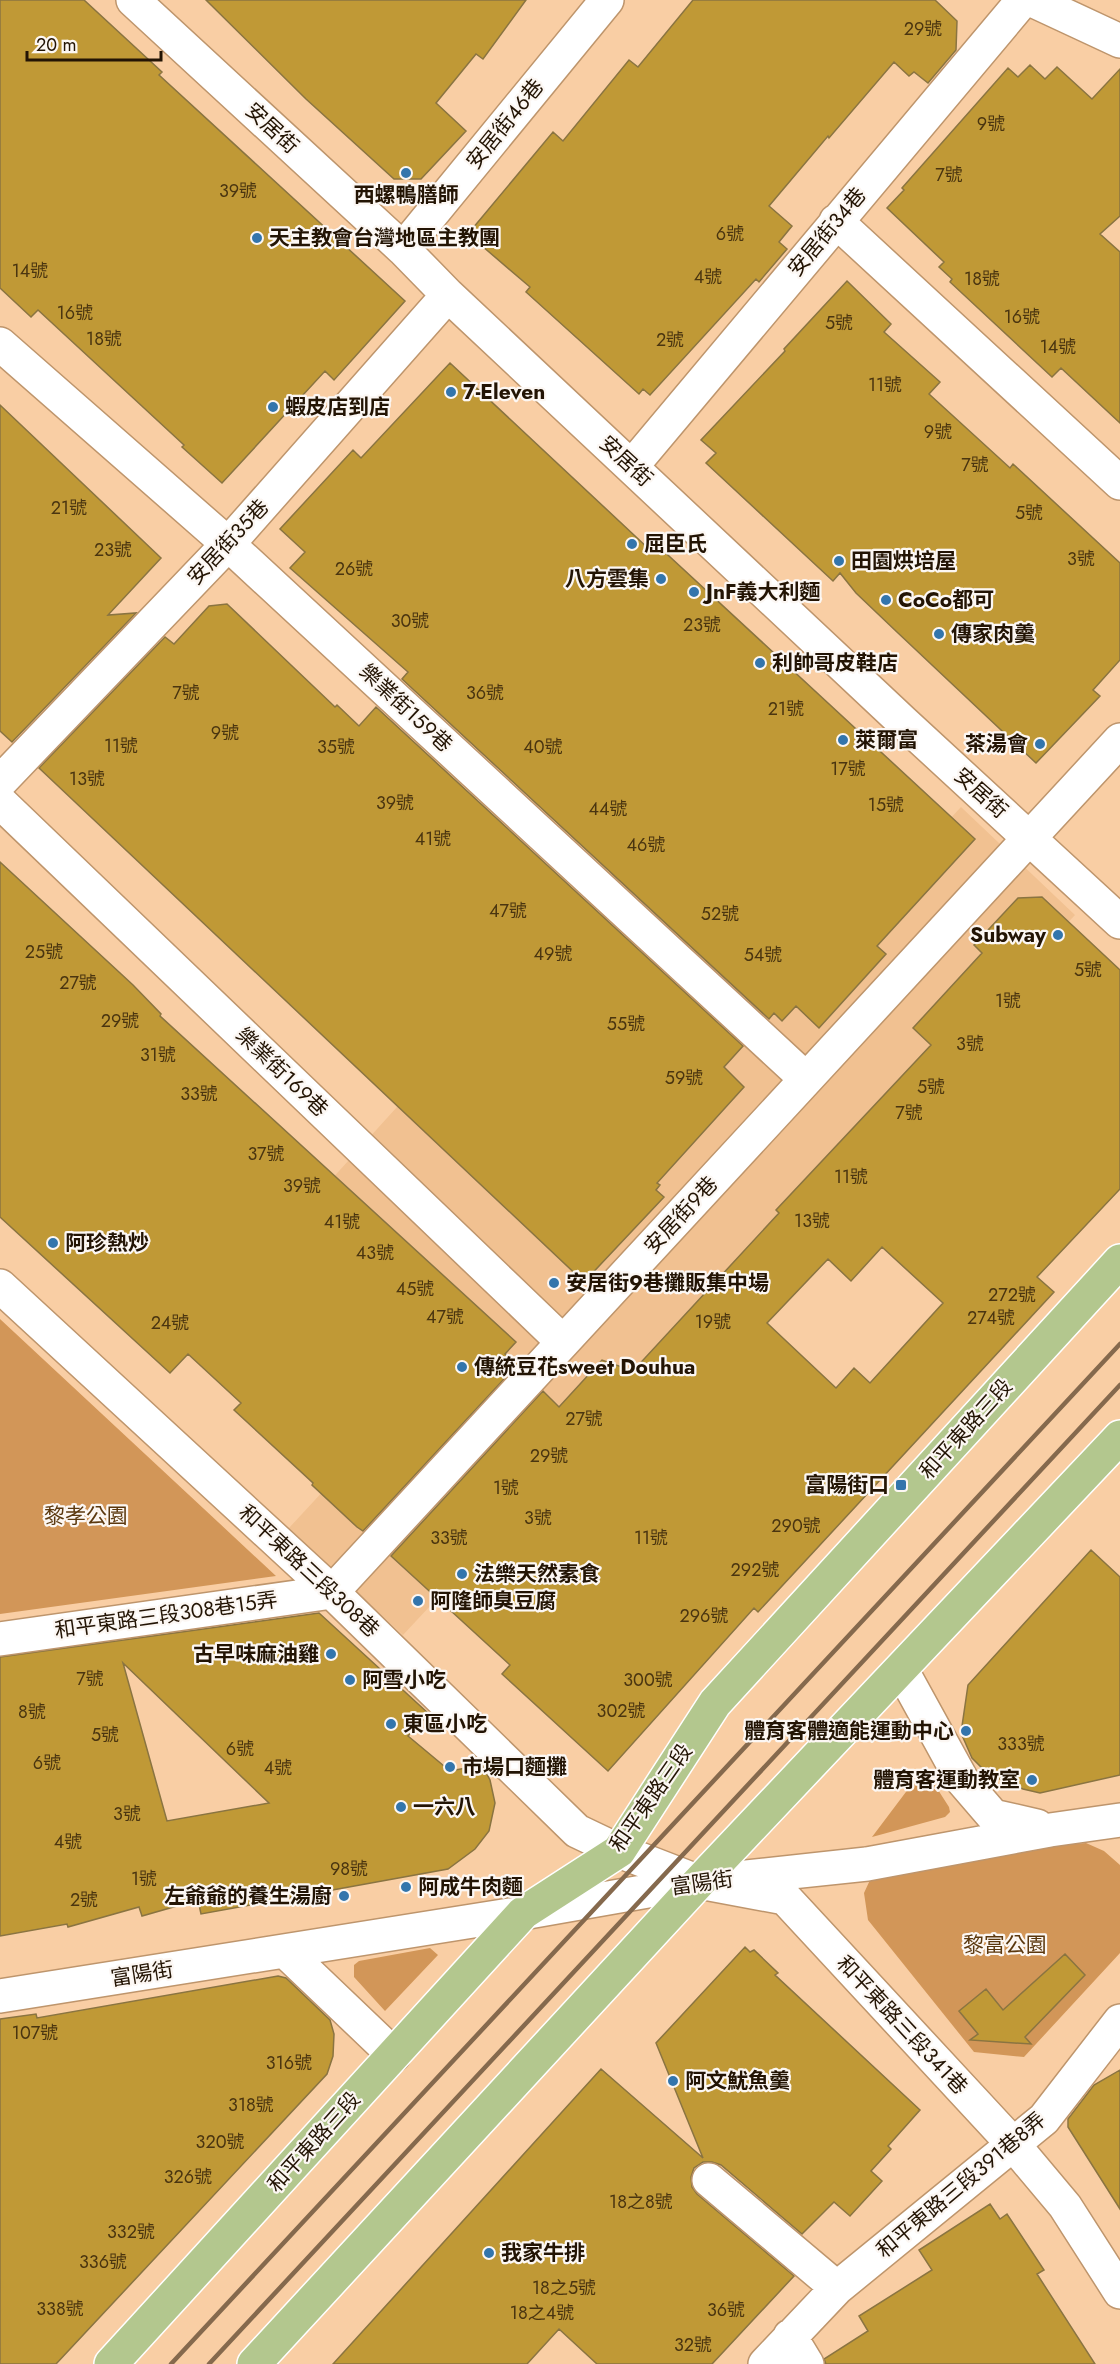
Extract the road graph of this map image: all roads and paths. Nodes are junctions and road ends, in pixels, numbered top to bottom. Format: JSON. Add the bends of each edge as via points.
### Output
{"nodes":[{"id":1,"x":134,"y":0,"type":"edge"},
{"id":2,"x":607,"y":0,"type":"edge"},
{"id":3,"x":1023,"y":0,"type":"edge"},
{"id":4,"x":1032,"y":0,"type":"edge"},
{"id":5,"x":1120,"y":40,"type":"edge"},
{"id":6,"x":836,"y":221,"type":"junction"},
{"id":7,"x":404,"y":249,"type":"junction"},
{"id":8,"x":448,"y":295,"type":"junction"},
{"id":9,"x":0,"y":344,"type":"edge"},
{"id":10,"x":632,"y":466,"type":"junction"},
{"id":11,"x":1120,"y":483,"type":"edge"},
{"id":12,"x":228,"y":544,"type":"junction"},
{"id":13,"x":1120,"y":740,"type":"edge"},
{"id":14,"x":0,"y":782,"type":"edge"},
{"id":15,"x":0,"y":802,"type":"edge"},
{"id":16,"x":1030,"y":838,"type":"junction"},
{"id":17,"x":1120,"y":922,"type":"edge"},
{"id":18,"x":806,"y":1079,"type":"junction"},
{"id":19,"x":1120,"y":1261,"type":"edge"},
{"id":20,"x":0,"y":1286,"type":"edge"},
{"id":21,"x":563,"y":1342,"type":"junction"},
{"id":22,"x":1120,"y":1437,"type":"edge"},
{"id":23,"x":332,"y":1592,"type":"junction"},
{"id":24,"x":0,"y":1639,"type":"edge"},
{"id":25,"x":901,"y":1668,"type":"junction"},
{"id":26,"x":1120,"y":1820,"type":"edge"},
{"id":27,"x":1050,"y":1830,"type":"junction"},
{"id":28,"x":619,"y":1851,"type":"junction"},
{"id":29,"x":699,"y":1882,"type":"junction"},
{"id":30,"x":523,"y":1913,"type":"junction"},
{"id":31,"x":285,"y":1951,"type":"junction"},
{"id":32,"x":0,"y":1996,"type":"edge"},
{"id":33,"x":1120,"y":2021,"type":"edge"},
{"id":34,"x":394,"y":2055,"type":"junction"},
{"id":35,"x":1013,"y":2144,"type":"junction"},
{"id":36,"x":709,"y":2180,"type":"dead end"},
{"id":37,"x":837,"y":2288,"type":"junction"},
{"id":38,"x":1120,"y":2292,"type":"edge"},
{"id":39,"x":790,"y":2336,"type":"junction"},
{"id":40,"x":111,"y":2364,"type":"edge"},
{"id":41,"x":254,"y":2364,"type":"edge"},
{"id":42,"x":765,"y":2364,"type":"edge"},
{"id":43,"x":807,"y":2364,"type":"edge"}],
"edges":[{"from":1,"to":7,"type":"street","name":"安居街"},
{"from":2,"to":7,"type":"street","name":"安居街46巷"},
{"from":3,"to":6,"type":"street","name":"安居街34巷"},
{"from":4,"to":5,"type":"street"},
{"from":6,"to":10,"type":"street","name":"安居街34巷"},
{"from":6,"to":11,"type":"street"},
{"from":7,"to":8,"type":"street","name":"安居街"},
{"from":8,"to":10,"type":"street","name":"安居街"},
{"from":8,"to":12,"type":"street","name":"安居街35巷"},
{"from":9,"to":12,"type":"street","name":"樂業街159巷"},
{"from":10,"to":16,"type":"street","name":"安居街"},
{"from":12,"to":14,"type":"street","name":"安居街35巷"},
{"from":12,"to":18,"type":"street","name":"樂業街159巷"},
{"from":13,"to":16,"type":"street","name":"安居街9巷"},
{"from":15,"to":21,"type":"street","name":"樂業街169巷"},
{"from":16,"to":17,"type":"street","name":"安居街"},
{"from":16,"to":18,"type":"street","name":"安居街9巷"},
{"from":18,"to":21,"type":"street","name":"安居街9巷"},
{"from":19,"to":28,"type":"main road","name":"和平東路三段","via":[[715,1703]]},
{"from":20,"to":23,"type":"street","name":"和平東路三段308巷"},
{"from":21,"to":23,"type":"street","name":"安居街9巷"},
{"from":22,"to":25,"type":"main road"},
{"from":23,"to":24,"type":"street","name":"和平東路三段308巷15弄"},
{"from":23,"to":28,"type":"street","name":"和平東路三段308巷","via":[[577,1831]]},
{"from":25,"to":27,"type":"street","via":[[962,1780],[993,1816]]},
{"from":25,"to":29,"type":"main road"},
{"from":26,"to":27,"type":"street","name":"富陽街"},
{"from":27,"to":29,"type":"street","name":"富陽街","via":[[867,1864]]},
{"from":28,"to":29,"type":"street","name":"和平東路三段341巷"},
{"from":28,"to":30,"type":"main road","name":"和平東路三段"},
{"from":29,"to":30,"type":"street","name":"富陽街"},
{"from":29,"to":35,"type":"street","name":"和平東路三段341巷","via":[[785,1898]]},
{"from":29,"to":41,"type":"main road"},
{"from":30,"to":31,"type":"street","name":"富陽街"},
{"from":30,"to":34,"type":"main road","name":"和平東路三段"},
{"from":31,"to":32,"type":"street","name":"富陽街"},
{"from":31,"to":34,"type":"street"},
{"from":33,"to":35,"type":"street","name":"和平東路三段391巷8弄","via":[[1044,2119]]},
{"from":34,"to":40,"type":"main road","name":"和平東路三段"},
{"from":35,"to":37,"type":"street","name":"和平東路三段391巷8弄"},
{"from":35,"to":38,"type":"street","name":"和平東路三段341巷","via":[[1065,2206]]},
{"from":36,"to":37,"type":"street"},
{"from":37,"to":39,"type":"street","name":"和平東路三段391巷8弄"},
{"from":39,"to":42,"type":"street","name":"和平東路三段391巷8弄"},
{"from":39,"to":43,"type":"street"}]}
